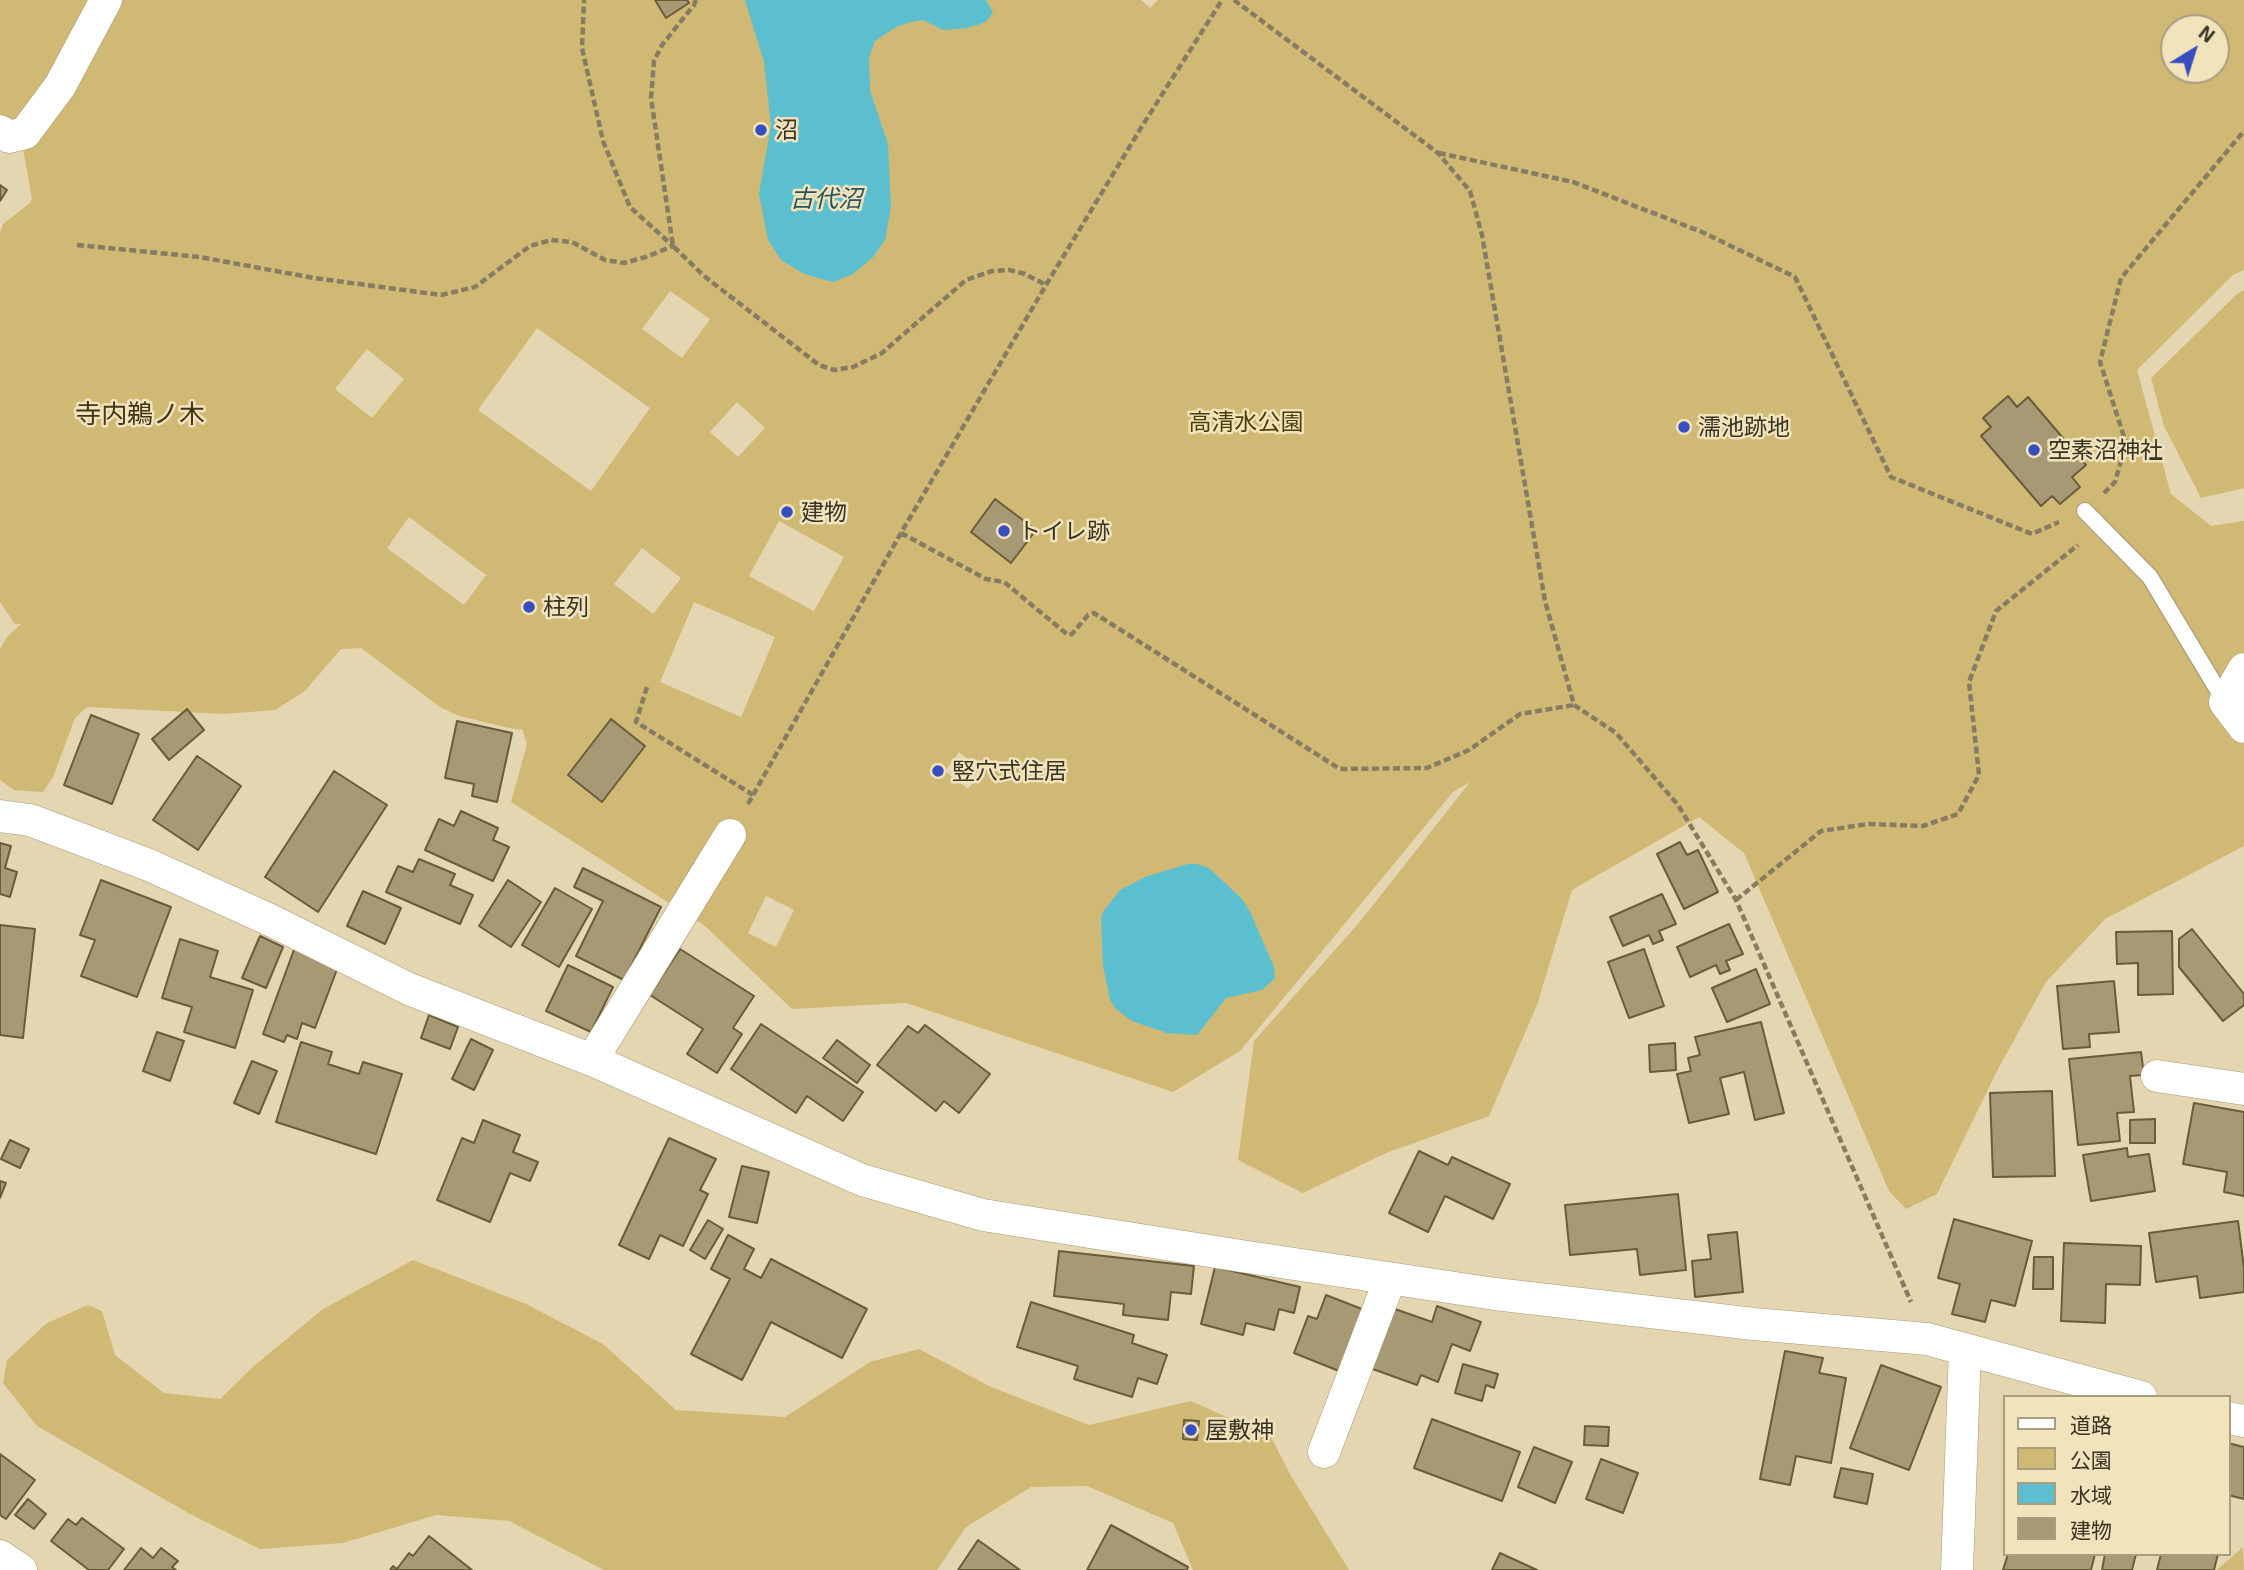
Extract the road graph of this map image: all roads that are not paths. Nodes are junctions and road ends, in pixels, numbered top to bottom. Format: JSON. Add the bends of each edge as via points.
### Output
{"nodes":[{"id":1,"x":106,"y":0,"type":"edge"},
{"id":2,"x":0,"y":131,"type":"edge"},
{"id":3,"x":2085,"y":511,"type":"road end"},
{"id":4,"x":2244,"y":669,"type":"edge"},
{"id":5,"x":2225,"y":702,"type":"junction"},
{"id":6,"x":2244,"y":727,"type":"edge"},
{"id":7,"x":0,"y":816,"type":"edge"},
{"id":8,"x":730,"y":835,"type":"road end"},
{"id":9,"x":592,"y":1060,"type":"junction"},
{"id":10,"x":2157,"y":1076,"type":"dead end"},
{"id":11,"x":2244,"y":1089,"type":"edge"},
{"id":12,"x":1390,"y":1279,"type":"junction"},
{"id":13,"x":1965,"y":1349,"type":"junction"},
{"id":14,"x":2134,"y":1395,"type":"edge"},
{"id":15,"x":1324,"y":1452,"type":"dead end"},
{"id":16,"x":0,"y":1556,"type":"edge"},
{"id":17,"x":22,"y":1570,"type":"edge"},
{"id":18,"x":1957,"y":1570,"type":"edge"}],
"edges":[{"from":1,"to":2,"type":"street","via":[[60,86],[25,133],[9,137]]},
{"from":3,"to":5,"type":"lane","via":[[2150,577]]},
{"from":4,"to":5,"type":"street"},
{"from":5,"to":6,"type":"street"},
{"from":7,"to":9,"type":"street","via":[[30,820],[149,865],[409,989]]},
{"from":8,"to":9,"type":"street"},
{"from":9,"to":12,"type":"street","via":[[862,1180],[983,1215]]},
{"from":10,"to":11,"type":"street"},
{"from":12,"to":13,"type":"street","via":[[1754,1324],[1927,1339]]},
{"from":12,"to":15,"type":"street"},
{"from":13,"to":14,"type":"street"},
{"from":13,"to":18,"type":"street"},
{"from":16,"to":17,"type":"street"}]}
